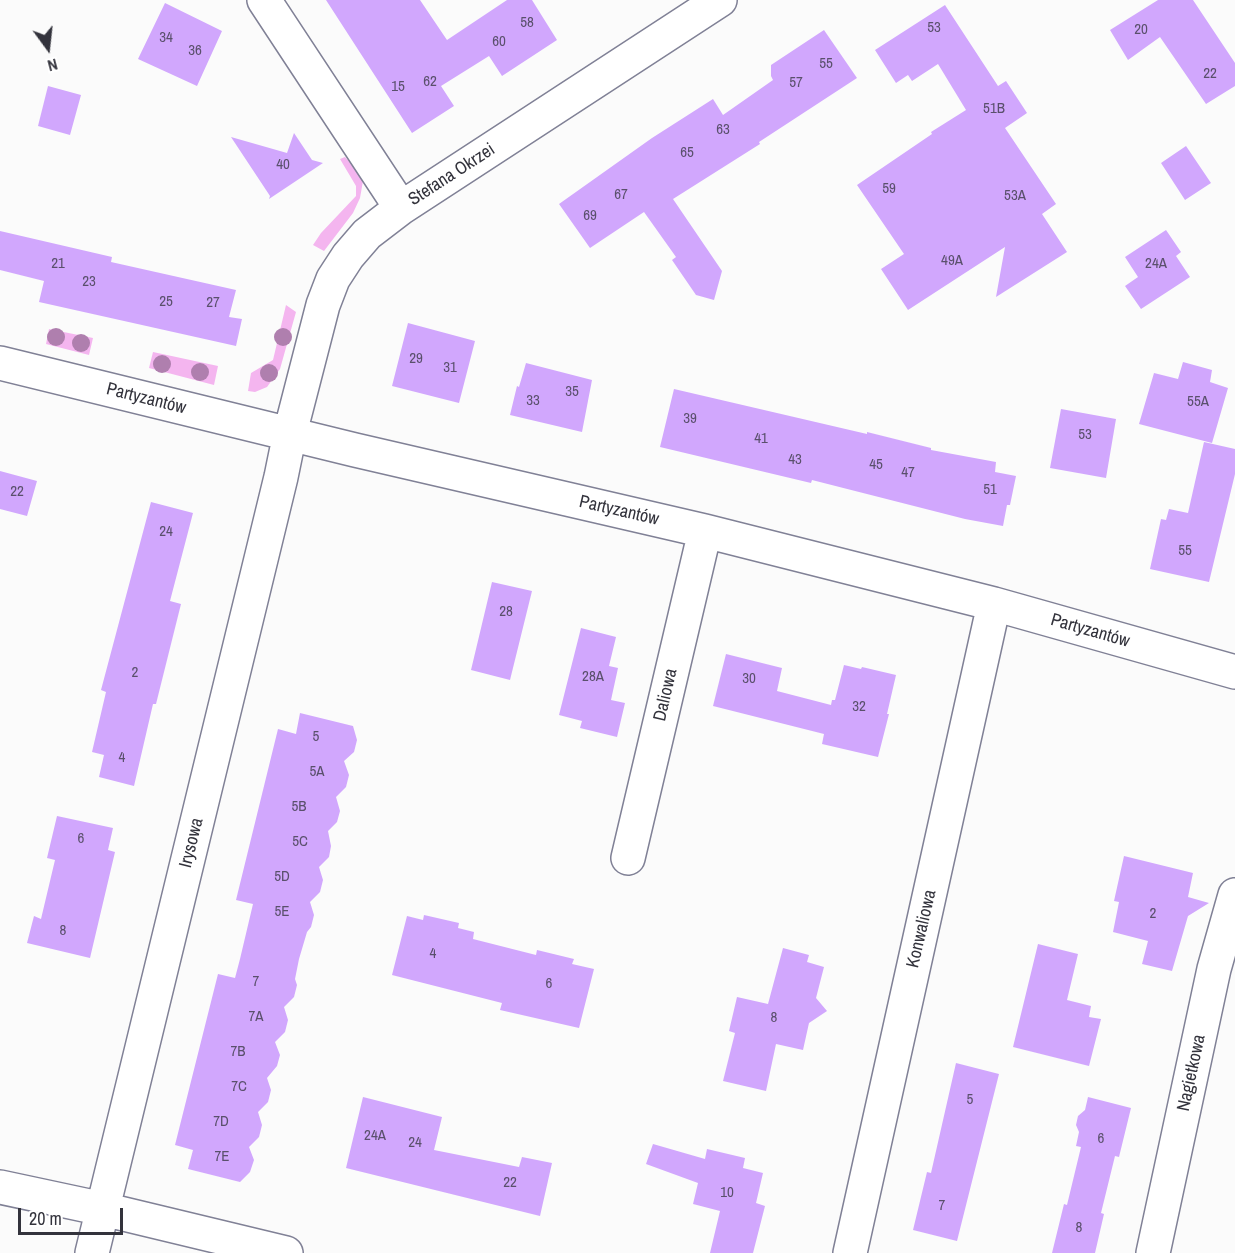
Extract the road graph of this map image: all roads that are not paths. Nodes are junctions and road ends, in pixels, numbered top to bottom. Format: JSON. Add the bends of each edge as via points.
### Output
{"nodes":[{"id":1,"x":264,"y":0,"type":"edge"},
{"id":2,"x":720,"y":0,"type":"edge"},
{"id":3,"x":401,"y":208,"type":"junction"},
{"id":4,"x":0,"y":363,"type":"edge"},
{"id":5,"x":290,"y":434,"type":"junction"},
{"id":6,"x":705,"y":531,"type":"junction"},
{"id":7,"x":994,"y":604,"type":"junction"},
{"id":8,"x":1235,"y":672,"type":"edge"},
{"id":9,"x":628,"y":858,"type":"dead end"},
{"id":10,"x":1235,"y":895,"type":"edge"},
{"id":11,"x":1225,"y":972,"type":"edge"},
{"id":12,"x":0,"y":1187,"type":"edge"},
{"id":13,"x":103,"y":1209,"type":"junction"},
{"id":14,"x":92,"y":1253,"type":"edge"},
{"id":15,"x":286,"y":1253,"type":"edge"},
{"id":16,"x":850,"y":1253,"type":"edge"},
{"id":17,"x":1153,"y":1253,"type":"edge"}],
"edges":[{"from":1,"to":3,"type":"street"},
{"from":2,"to":3,"type":"street","name":"Stefana Okrzei"},
{"from":3,"to":5,"type":"street","name":"Stefana Okrzei","via":[[367,234],[333,279]]},
{"from":4,"to":5,"type":"street","name":"Partyzantów"},
{"from":5,"to":6,"type":"street","name":"Partyzantów"},
{"from":5,"to":13,"type":"street","name":"Irysowa"},
{"from":6,"to":7,"type":"street","name":"Partyzantów"},
{"from":6,"to":9,"type":"street","name":"Daliowa"},
{"from":7,"to":8,"type":"street","name":"Partyzantów"},
{"from":7,"to":16,"type":"street","name":"Konwaliowa"},
{"from":10,"to":11,"type":"street","name":"Nagietkowa"},
{"from":11,"to":17,"type":"street","name":"Nagietkowa"},
{"from":12,"to":13,"type":"street"},
{"from":13,"to":14,"type":"street","name":"Irysowa"},
{"from":13,"to":15,"type":"street"}]}
